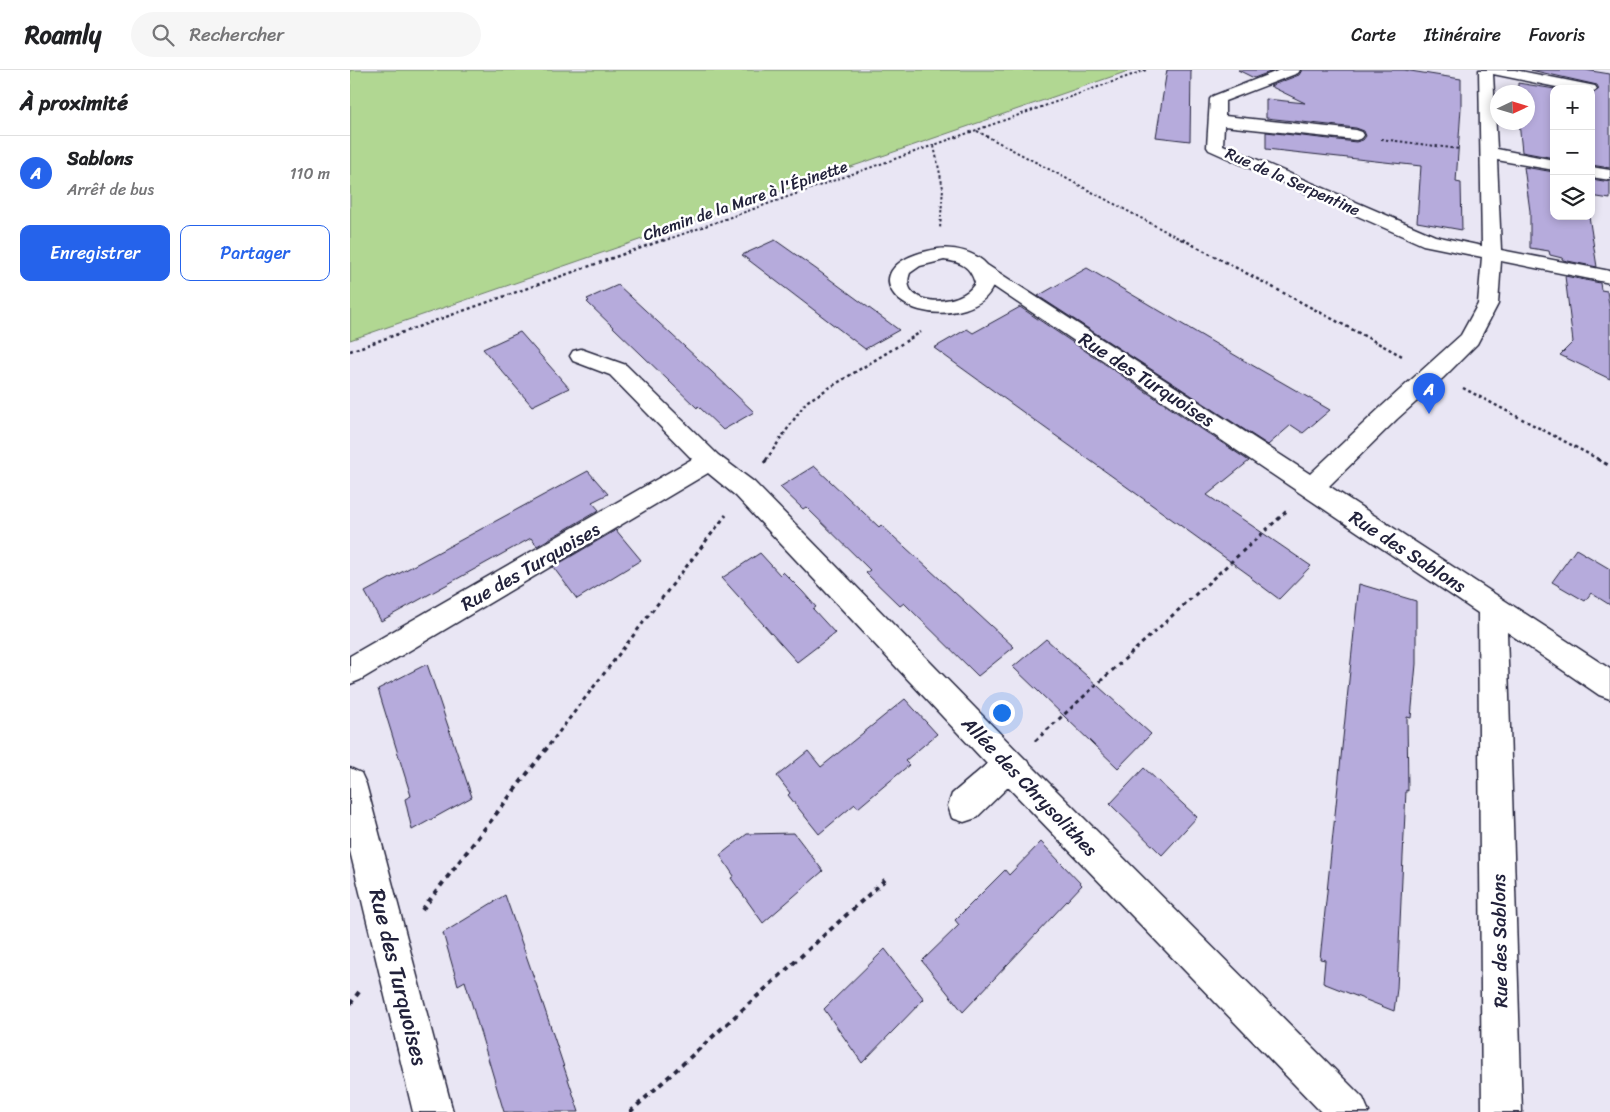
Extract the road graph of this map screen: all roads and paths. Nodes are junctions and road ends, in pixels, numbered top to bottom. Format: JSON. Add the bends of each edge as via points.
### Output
{"nodes":[{"id":1,"x":1146,"y":70,"type":"edge"},
{"id":2,"x":1293,"y":70,"type":"edge"},
{"id":3,"x":1486,"y":70,"type":"edge"},
{"id":4,"x":1493,"y":70,"type":"edge"},
{"id":5,"x":1569,"y":85,"type":"edge"},
{"id":6,"x":1217,"y":120,"type":"junction"},
{"id":7,"x":976,"y":131,"type":"junction"},
{"id":8,"x":1356,"y":136,"type":"joint"},
{"id":9,"x":934,"y":146,"type":"junction"},
{"id":10,"x":1489,"y":153,"type":"junction"},
{"id":11,"x":1550,"y":164,"type":"edge"},
{"id":12,"x":1595,"y":173,"type":"edge"},
{"id":13,"x":1610,"y":175,"type":"edge"},
{"id":14,"x":1492,"y":254,"type":"junction"},
{"id":15,"x":939,"y":255,"type":"junction"},
{"id":16,"x":982,"y":270,"type":"junction"},
{"id":17,"x":1610,"y":276,"type":"edge"},
{"id":18,"x":946,"y":307,"type":"junction"},
{"id":19,"x":350,"y":351,"type":"edge"},
{"id":20,"x":581,"y":356,"type":"dead end"},
{"id":21,"x":1435,"y":373,"type":"junction"},
{"id":22,"x":709,"y":461,"type":"junction"},
{"id":23,"x":1610,"y":466,"type":"edge"},
{"id":24,"x":1312,"y":488,"type":"junction"},
{"id":25,"x":745,"y":489,"type":"junction"},
{"id":26,"x":1492,"y":606,"type":"junction"},
{"id":27,"x":350,"y":670,"type":"edge"},
{"id":28,"x":1610,"y":685,"type":"edge"},
{"id":29,"x":1009,"y":765,"type":"junction"},
{"id":30,"x":350,"y":784,"type":"edge"},
{"id":31,"x":964,"y":806,"type":"dead end"},
{"id":32,"x":886,"y":878,"type":"dead end"},
{"id":33,"x":392,"y":949,"type":"junction"},
{"id":34,"x":350,"y":1004,"type":"edge"},
{"id":35,"x":433,"y":1112,"type":"edge"},
{"id":36,"x":630,"y":1112,"type":"edge"},
{"id":37,"x":1349,"y":1112,"type":"edge"},
{"id":38,"x":1502,"y":1112,"type":"edge"}],
"edges":[{"from":1,"to":7,"type":"path","name":"Chemin de la Mare à l'Épinette"},
{"from":2,"to":6,"type":"street","name":"Rue de la Serpentine","via":[[1218,99]]},
{"from":3,"to":10,"type":"street"},
{"from":4,"to":5,"type":"street"},
{"from":6,"to":8,"type":"street"},
{"from":6,"to":14,"type":"street","name":"Rue de la Serpentine","via":[[1215,147],[1430,241]]},
{"from":7,"to":9,"type":"path","name":"Chemin de la Mare à l'Épinette"},
{"from":7,"to":21,"type":"path"},
{"from":8,"to":10,"type":"path"},
{"from":9,"to":15,"type":"path","via":[[943,188]]},
{"from":9,"to":19,"type":"path","name":"Chemin de la Mare à l'Épinette"},
{"from":10,"to":11,"type":"street"},
{"from":10,"to":14,"type":"street"},
{"from":12,"to":13,"type":"street"},
{"from":14,"to":17,"type":"street"},
{"from":14,"to":21,"type":"street","via":[[1488,304],[1470,339]]},
{"from":15,"to":16,"type":"street","via":[[960,256]]},
{"from":15,"to":18,"type":"street","via":[[910,263],[902,270],[898,281],[907,298],[930,306]]},
{"from":16,"to":18,"type":"street","via":[[985,283],[979,293],[962,304]]},
{"from":16,"to":24,"type":"street","name":"Rue des Turquoises"},
{"from":18,"to":25,"type":"path","via":[[935,324],[806,402]]},
{"from":20,"to":22,"type":"street","name":"Allée des Chrysolithes","via":[[618,370]]},
{"from":21,"to":23,"type":"path"},
{"from":21,"to":24,"type":"street"},
{"from":22,"to":25,"type":"street","name":"Allée des Chrysolithes"},
{"from":22,"to":27,"type":"street","name":"Rue des Turquoises"},
{"from":24,"to":26,"type":"street","name":"Rue des Sablons"},
{"from":24,"to":29,"type":"path"},
{"from":25,"to":29,"type":"street","name":"Allée des Chrysolithes"},
{"from":25,"to":33,"type":"path"},
{"from":26,"to":28,"type":"street"},
{"from":26,"to":38,"type":"street","name":"Rue des Sablons"},
{"from":29,"to":31,"type":"street"},
{"from":29,"to":37,"type":"street","name":"Allée des Chrysolithes"},
{"from":30,"to":33,"type":"street","name":"Rue des Turquoises"},
{"from":32,"to":36,"type":"path"},
{"from":33,"to":34,"type":"path"},
{"from":33,"to":35,"type":"street","name":"Rue des Turquoises"}]}
